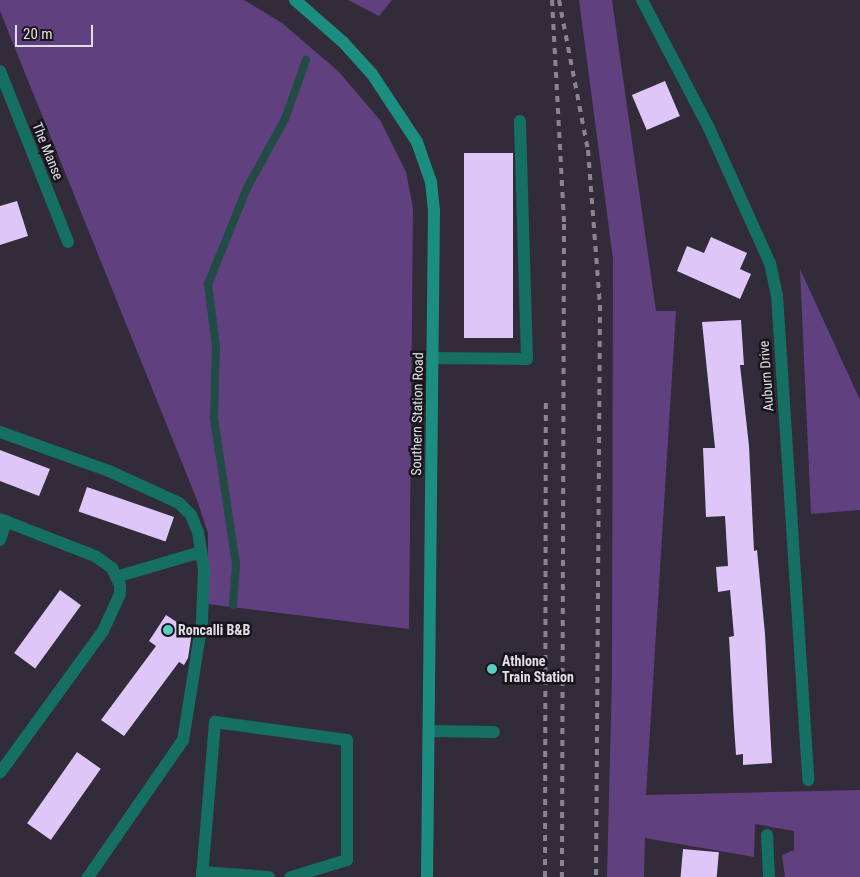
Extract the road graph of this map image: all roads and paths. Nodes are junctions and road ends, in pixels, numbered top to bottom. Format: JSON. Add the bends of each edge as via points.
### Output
{"nodes":[{"id":1,"x":295,"y":0,"type":"edge"},
{"id":2,"x":642,"y":0,"type":"edge"},
{"id":3,"x":0,"y":71,"type":"edge"},
{"id":4,"x":520,"y":122,"type":"dead end"},
{"id":5,"x":68,"y":242,"type":"dead end"},
{"id":6,"x":432,"y":358,"type":"junction"},
{"id":7,"x":0,"y":432,"type":"edge"},
{"id":8,"x":3,"y":520,"type":"edge"},
{"id":9,"x":0,"y":540,"type":"edge"},
{"id":10,"x":201,"y":552,"type":"junction"},
{"id":11,"x":116,"y":577,"type":"junction"},
{"id":12,"x":429,"y":731,"type":"junction"},
{"id":13,"x":494,"y":732,"type":"dead end"},
{"id":14,"x":0,"y":773,"type":"edge"},
{"id":15,"x":808,"y":780,"type":"dead end"},
{"id":16,"x":767,"y":835,"type":"dead end"},
{"id":17,"x":202,"y":874,"type":"edge"},
{"id":18,"x":88,"y":877,"type":"edge"},
{"id":19,"x":269,"y":877,"type":"edge"},
{"id":20,"x":291,"y":877,"type":"edge"},
{"id":21,"x":427,"y":877,"type":"edge"},
{"id":22,"x":769,"y":877,"type":"edge"}],
"edges":[{"from":1,"to":6,"type":"street","name":"Southern Station Road","via":[[343,42],[372,74],[412,135],[425,162],[434,210]]},
{"from":2,"to":15,"type":"street","name":"Auburn Drive","via":[[708,126],[770,263],[777,295]]},
{"from":3,"to":5,"type":"street","name":"The Manse"},
{"from":4,"to":6,"type":"street","via":[[527,359]]},
{"from":6,"to":12,"type":"street","name":"Southern Station Road"},
{"from":7,"to":10,"type":"street","via":[[109,471],[179,503],[196,526]]},
{"from":8,"to":9,"type":"street"},
{"from":8,"to":11,"type":"street","via":[[95,556],[112,568]]},
{"from":10,"to":11,"type":"street"},
{"from":10,"to":18,"type":"street","via":[[202,622],[183,740]]},
{"from":11,"to":14,"type":"street","via":[[120,594],[103,631]]},
{"from":12,"to":13,"type":"street"},
{"from":12,"to":21,"type":"street","name":"Southern Station Road"},
{"from":16,"to":22,"type":"street"},
{"from":17,"to":19,"type":"street"},
{"from":17,"to":20,"type":"street","via":[[215,722],[346,740],[347,860]]}]}
